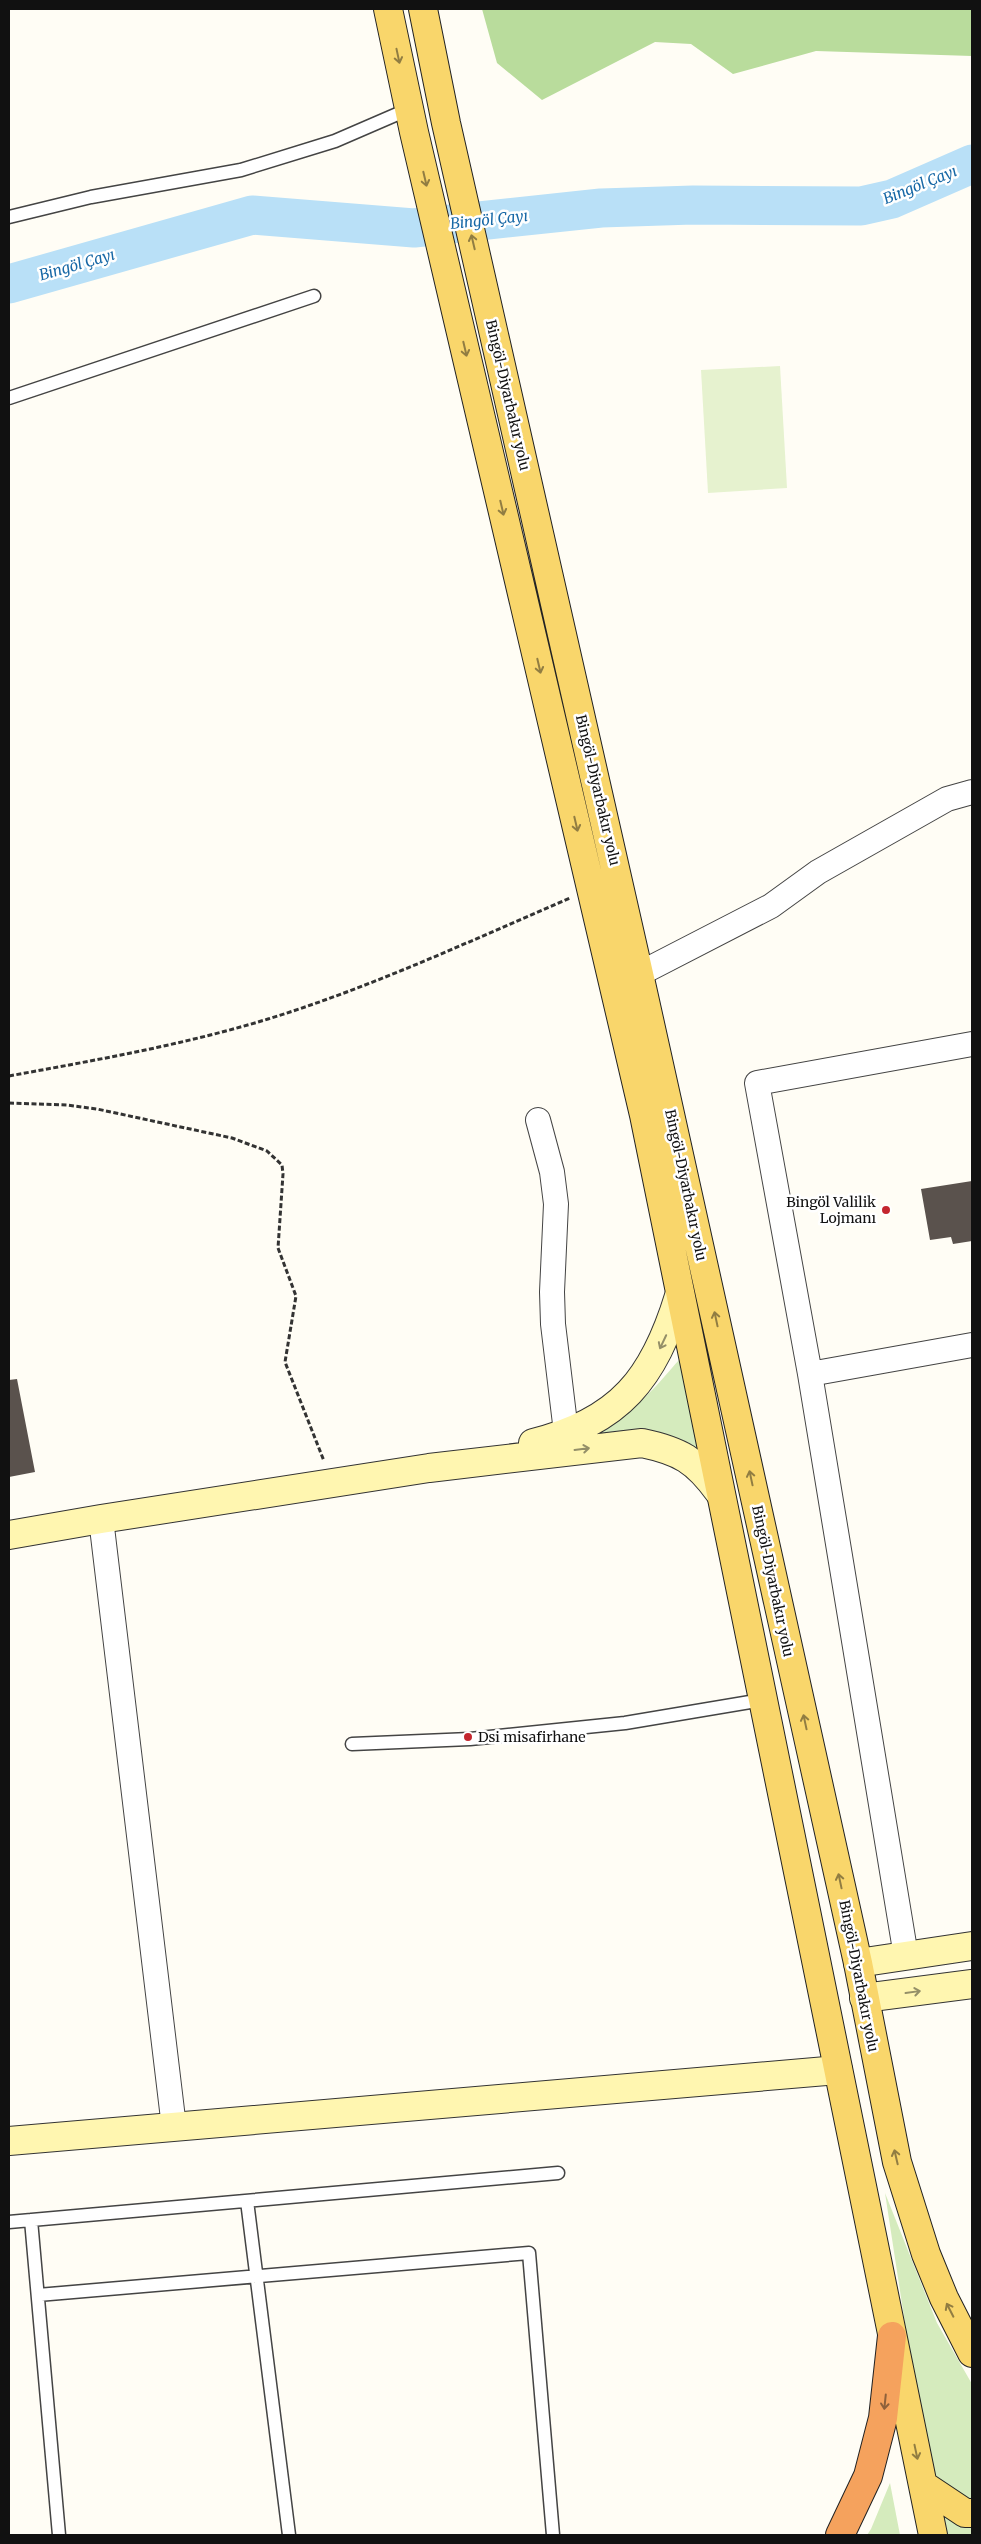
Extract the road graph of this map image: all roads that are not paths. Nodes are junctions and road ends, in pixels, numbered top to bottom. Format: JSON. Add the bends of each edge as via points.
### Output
{"nodes":[{"id":1,"x":388,"y":9,"type":"edge"},
{"id":2,"x":423,"y":9,"type":"edge"},
{"id":3,"x":412,"y":121,"type":"junction"},
{"id":4,"x":9,"y":217,"type":"edge"},
{"id":5,"x":314,"y":296,"type":"dead end"},
{"id":6,"x":9,"y":398,"type":"edge"},
{"id":7,"x":972,"y":792,"type":"edge"},
{"id":8,"x":639,"y":974,"type":"junction"},
{"id":9,"x":972,"y":1044,"type":"edge"},
{"id":10,"x":538,"y":1120,"type":"dead end"},
{"id":11,"x":679,"y":1296,"type":"junction"},
{"id":12,"x":972,"y":1345,"type":"edge"},
{"id":13,"x":810,"y":1374,"type":"junction"},
{"id":14,"x":566,"y":1432,"type":"junction"},
{"id":15,"x":429,"y":1468,"type":"junction"},
{"id":16,"x":719,"y":1492,"type":"junction"},
{"id":17,"x":101,"y":1519,"type":"junction"},
{"id":18,"x":9,"y":1535,"type":"edge"},
{"id":19,"x":762,"y":1700,"type":"junction"},
{"id":20,"x":352,"y":1744,"type":"dead end"},
{"id":21,"x":972,"y":1946,"type":"edge"},
{"id":22,"x":906,"y":1956,"type":"junction"},
{"id":23,"x":858,"y":1963,"type":"junction"},
{"id":24,"x":972,"y":1984,"type":"edge"},
{"id":25,"x":864,"y":1998,"type":"junction"},
{"id":26,"x":838,"y":2070,"type":"junction"},
{"id":27,"x":174,"y":2127,"type":"junction"},
{"id":28,"x":9,"y":2141,"type":"edge"},
{"id":29,"x":558,"y":2172,"type":"dead end"},
{"id":30,"x":247,"y":2201,"type":"junction"},
{"id":31,"x":31,"y":2220,"type":"junction"},
{"id":32,"x":9,"y":2222,"type":"edge"},
{"id":33,"x":256,"y":2276,"type":"junction"},
{"id":34,"x":38,"y":2295,"type":"junction"},
{"id":35,"x":892,"y":2336,"type":"junction"},
{"id":36,"x":972,"y":2353,"type":"edge"},
{"id":37,"x":923,"y":2485,"type":"junction"},
{"id":38,"x":972,"y":2513,"type":"edge"},
{"id":39,"x":59,"y":2535,"type":"edge"},
{"id":40,"x":288,"y":2535,"type":"edge"},
{"id":41,"x":553,"y":2535,"type":"edge"},
{"id":42,"x":840,"y":2535,"type":"edge"},
{"id":43,"x":933,"y":2535,"type":"edge"}],
"edges":[{"from":1,"to":3,"type":"main road","name":"Bingöl-Diyarbakır yolu","one_way":true},
{"from":8,"to":2,"type":"main road","name":"Bingöl-Diyarbakır yolu","one_way":true},
{"from":3,"to":4,"type":"lane","via":[[241,170],[109,194]]},
{"from":3,"to":11,"type":"main road","name":"Bingöl-Diyarbakır yolu","one_way":true,"via":[[644,1115]]},
{"from":5,"to":6,"type":"lane"},
{"from":7,"to":8,"type":"street","via":[[947,799],[818,872],[771,906]]},
{"from":23,"to":8,"type":"main road","name":"Bingöl-Diyarbakır yolu","one_way":true},
{"from":9,"to":13,"type":"street","via":[[757,1083]]},
{"from":10,"to":14,"type":"street","via":[[552,1172],[556,1204],[553,1324]]},
{"from":11,"to":14,"type":"street","one_way":true,"via":[[657,1355],[627,1396],[603,1414]]},
{"from":11,"to":16,"type":"main road","name":"Bingöl-Diyarbakır yolu"},
{"from":12,"to":13,"type":"street"},
{"from":13,"to":22,"type":"street"},
{"from":14,"to":15,"type":"street"},
{"from":15,"to":16,"type":"street","one_way":true,"via":[[642,1444],[669,1449],[691,1460]]},
{"from":15,"to":17,"type":"street"},
{"from":16,"to":19,"type":"main road","name":"Bingöl-Diyarbakır yolu"},
{"from":17,"to":18,"type":"street"},
{"from":17,"to":27,"type":"street"},
{"from":19,"to":20,"type":"lane","via":[[625,1723],[470,1739]]},
{"from":19,"to":26,"type":"main road","name":"Bingöl-Diyarbakır yolu"},
{"from":21,"to":22,"type":"street"},
{"from":22,"to":23,"type":"street"},
{"from":23,"to":25,"type":"main road","name":"Bingöl-Diyarbakır yolu"},
{"from":25,"to":24,"type":"street","one_way":true},
{"from":36,"to":25,"type":"main road","name":"Bingöl-Diyarbakır yolu","one_way":true,"via":[[944,2298],[911,2210],[897,2162]]},
{"from":26,"to":27,"type":"street"},
{"from":26,"to":35,"type":"main road","name":"Bingöl-Diyarbakır yolu"},
{"from":27,"to":28,"type":"street"},
{"from":29,"to":30,"type":"lane"},
{"from":30,"to":31,"type":"lane"},
{"from":30,"to":33,"type":"lane"},
{"from":31,"to":32,"type":"lane"},
{"from":31,"to":34,"type":"lane"},
{"from":33,"to":34,"type":"lane"},
{"from":33,"to":40,"type":"lane"},
{"from":33,"to":41,"type":"lane","via":[[529,2253]]},
{"from":34,"to":39,"type":"lane"},
{"from":35,"to":37,"type":"main road","name":"Bingöl-Diyarbakır yolu","one_way":true},
{"from":35,"to":42,"type":"highway","one_way":true,"via":[[883,2418],[868,2476]]},
{"from":37,"to":38,"type":"main road","via":[[964,2513]]},
{"from":37,"to":43,"type":"main road","name":"Bingöl-Diyarbakır yolu"}]}
